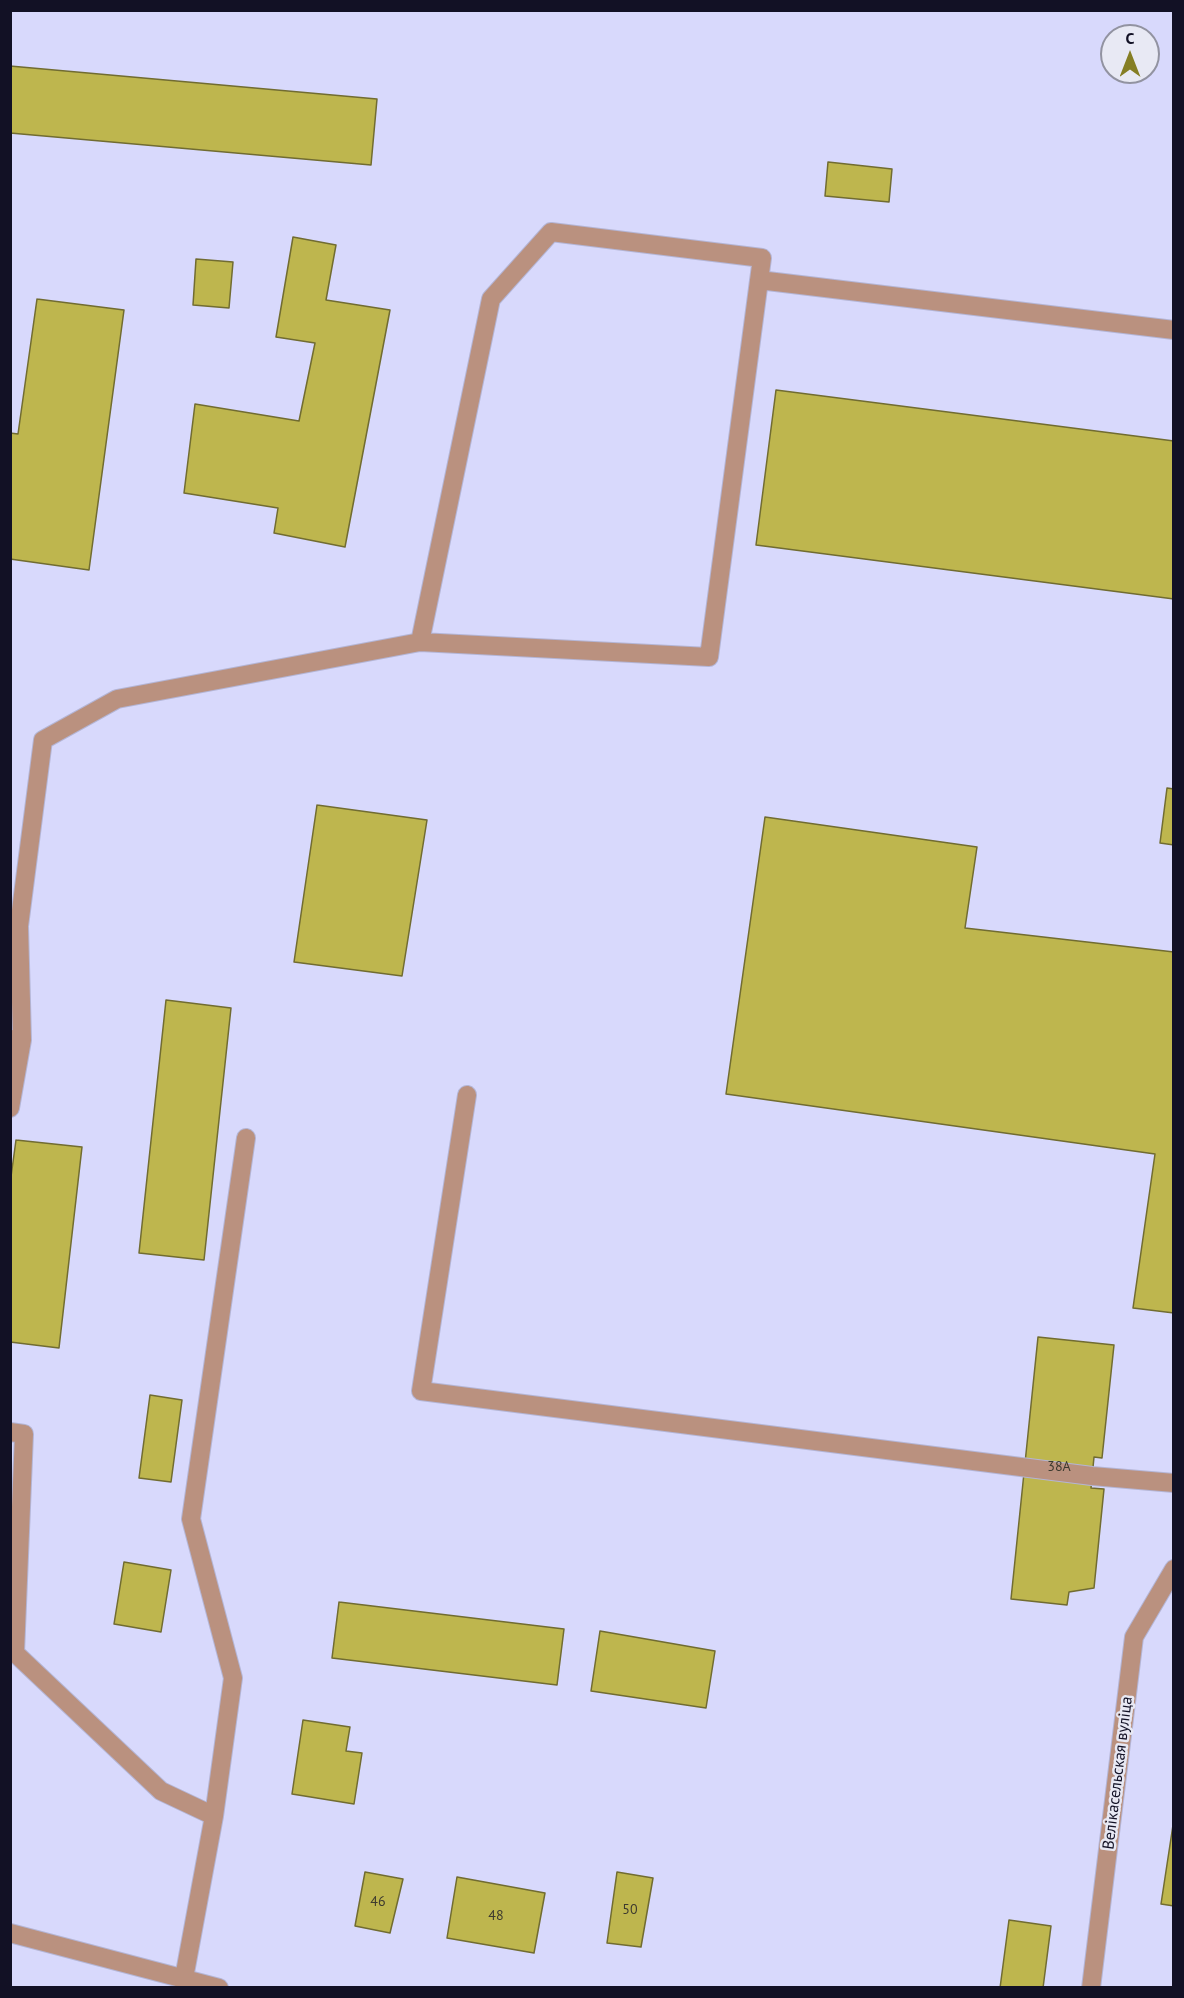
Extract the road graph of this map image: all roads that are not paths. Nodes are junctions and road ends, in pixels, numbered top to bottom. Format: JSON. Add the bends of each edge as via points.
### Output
{"nodes":[{"id":1,"x":759,"y":280,"type":"junction"},
{"id":2,"x":1173,"y":330,"type":"edge"},
{"id":3,"x":420,"y":642,"type":"junction"},
{"id":4,"x":16,"y":1039,"type":"edge"},
{"id":5,"x":467,"y":1095,"type":"dead end"},
{"id":6,"x":10,"y":1108,"type":"edge"},
{"id":7,"x":246,"y":1138,"type":"dead end"},
{"id":8,"x":10,"y":1432,"type":"edge"},
{"id":9,"x":1173,"y":1483,"type":"edge"},
{"id":10,"x":1173,"y":1569,"type":"edge"},
{"id":11,"x":13,"y":1653,"type":"edge"},
{"id":12,"x":214,"y":1816,"type":"junction"},
{"id":13,"x":10,"y":1933,"type":"edge"},
{"id":14,"x":184,"y":1978,"type":"junction"},
{"id":15,"x":219,"y":1988,"type":"edge"},
{"id":16,"x":1091,"y":1988,"type":"edge"}],
"edges":[{"from":1,"to":2,"type":"street"},
{"from":1,"to":3,"type":"street","via":[[709,657]]},
{"from":1,"to":3,"type":"street","via":[[762,258],[551,232],[491,299]]},
{"from":3,"to":4,"type":"street","via":[[117,699],[43,740],[19,926]]},
{"from":4,"to":6,"type":"street"},
{"from":5,"to":9,"type":"street","via":[[422,1391]]},
{"from":7,"to":12,"type":"street","via":[[191,1519],[233,1678]]},
{"from":8,"to":11,"type":"street","via":[[24,1434]]},
{"from":10,"to":16,"type":"street","name":"Велікасельская вуліца","via":[[1134,1637]]},
{"from":11,"to":12,"type":"street","via":[[161,1791]]},
{"from":12,"to":14,"type":"street"},
{"from":13,"to":14,"type":"street"},
{"from":14,"to":15,"type":"street"}]}
